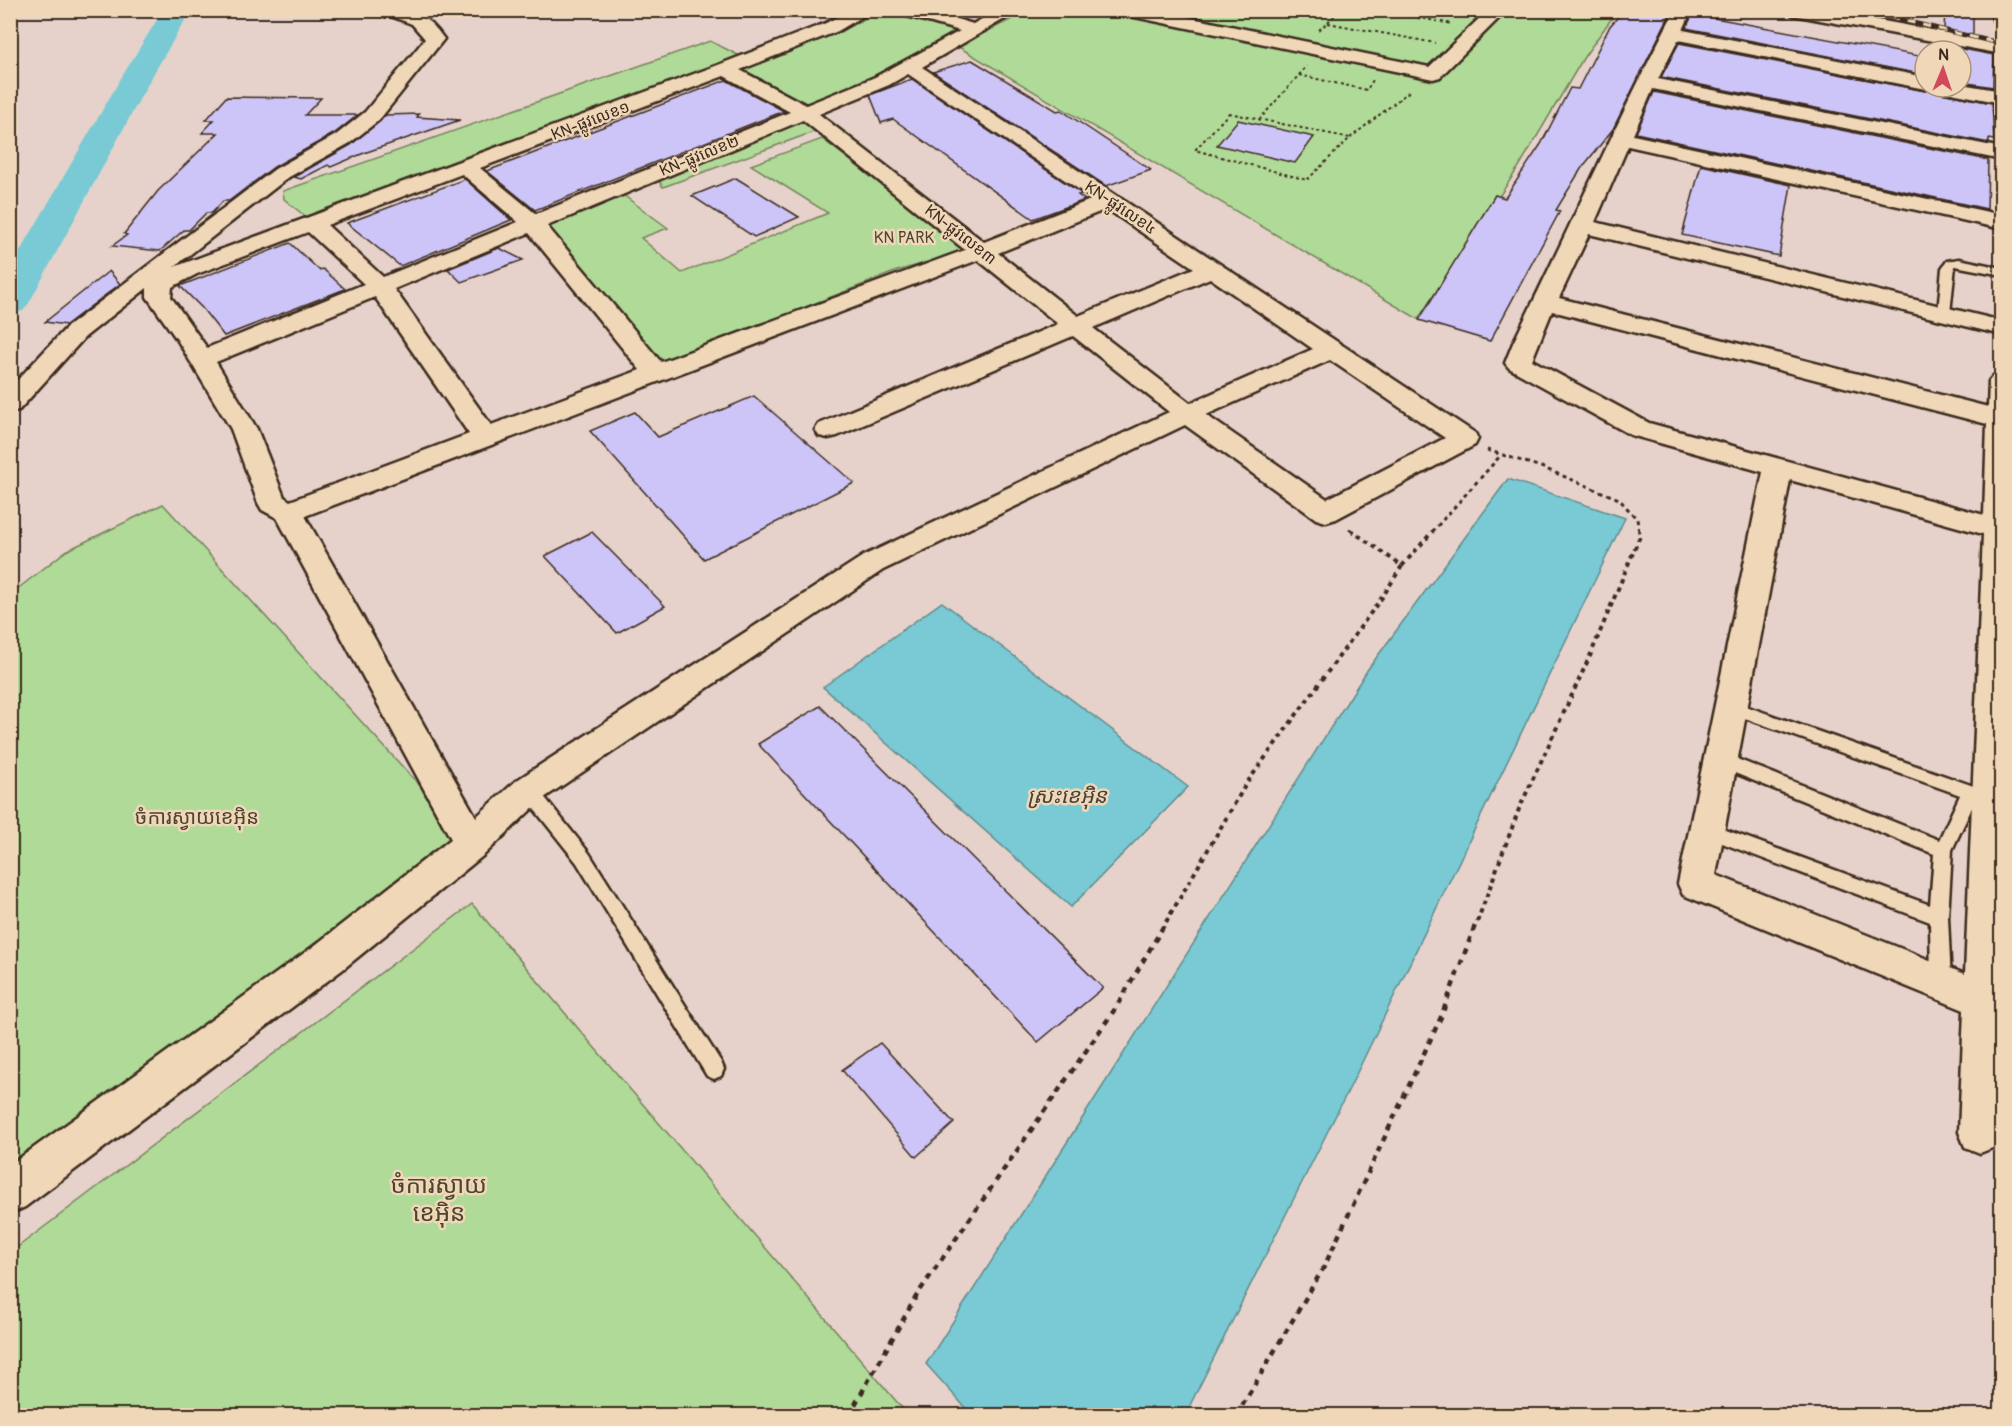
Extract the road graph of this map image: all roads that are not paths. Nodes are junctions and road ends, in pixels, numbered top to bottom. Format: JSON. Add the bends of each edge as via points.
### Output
{"nodes":[{"id":1,"x":391,"y":10,"type":"edge"},
{"id":2,"x":865,"y":10,"type":"edge"},
{"id":3,"x":906,"y":10,"type":"edge"},
{"id":4,"x":1012,"y":10,"type":"edge"},
{"id":5,"x":1125,"y":10,"type":"edge"},
{"id":6,"x":1499,"y":10,"type":"edge"},
{"id":7,"x":1684,"y":10,"type":"edge"},
{"id":8,"x":1793,"y":10,"type":"edge"},
{"id":9,"x":1999,"y":10,"type":"edge"},
{"id":10,"x":2001,"y":24,"type":"edge"},
{"id":11,"x":974,"y":30,"type":"junction"},
{"id":12,"x":1671,"y":33,"type":"junction"},
{"id":13,"x":2001,"y":49,"type":"edge"},
{"id":14,"x":910,"y":67,"type":"junction"},
{"id":15,"x":725,"y":69,"type":"junction"},
{"id":16,"x":1913,"y":81,"type":"edge"},
{"id":17,"x":1647,"y":82,"type":"junction"},
{"id":18,"x":1973,"y":92,"type":"edge"},
{"id":19,"x":2001,"y":98,"type":"edge"},
{"id":20,"x":805,"y":112,"type":"junction"},
{"id":21,"x":1622,"y":139,"type":"junction"},
{"id":22,"x":2001,"y":154,"type":"edge"},
{"id":23,"x":466,"y":167,"type":"junction"},
{"id":24,"x":1110,"y":200,"type":"junction"},
{"id":25,"x":532,"y":222,"type":"junction"},
{"id":26,"x":2001,"y":222,"type":"edge"},
{"id":27,"x":311,"y":223,"type":"junction"},
{"id":28,"x":1582,"y":226,"type":"junction"},
{"id":29,"x":982,"y":251,"type":"junction"},
{"id":30,"x":1212,"y":269,"type":"junction"},
{"id":31,"x":2001,"y":272,"type":"edge"},
{"id":32,"x":380,"y":286,"type":"junction"},
{"id":33,"x":1544,"y":302,"type":"junction"},
{"id":34,"x":1944,"y":314,"type":"junction"},
{"id":35,"x":1077,"y":326,"type":"junction"},
{"id":36,"x":2001,"y":328,"type":"edge"},
{"id":37,"x":1331,"y":350,"type":"junction"},
{"id":38,"x":201,"y":359,"type":"junction"},
{"id":39,"x":656,"y":373,"type":"junction"},
{"id":40,"x":2001,"y":381,"type":"edge"},
{"id":41,"x":10,"y":404,"type":"edge"},
{"id":42,"x":1187,"y":414,"type":"junction"},
{"id":43,"x":2001,"y":419,"type":"edge"},
{"id":44,"x":828,"y":430,"type":"dead end"},
{"id":45,"x":485,"y":437,"type":"junction"},
{"id":46,"x":1778,"y":468,"type":"junction"},
{"id":47,"x":288,"y":512,"type":"junction"},
{"id":48,"x":1326,"y":513,"type":"joint"},
{"id":49,"x":1999,"y":529,"type":"edge"},
{"id":50,"x":1731,"y":707,"type":"junction"},
{"id":51,"x":1721,"y":760,"type":"junction"},
{"id":52,"x":529,"y":789,"type":"junction"},
{"id":53,"x":1980,"y":795,"type":"junction"},
{"id":54,"x":1707,"y":830,"type":"junction"},
{"id":55,"x":472,"y":843,"type":"junction"},
{"id":56,"x":1944,"y":850,"type":"junction"},
{"id":57,"x":1939,"y":917,"type":"junction"},
{"id":58,"x":1941,"y":983,"type":"junction"},
{"id":59,"x":1984,"y":1000,"type":"junction"},
{"id":60,"x":714,"y":1069,"type":"dead end"},
{"id":61,"x":1980,"y":1132,"type":"dead end"},
{"id":62,"x":10,"y":1192,"type":"edge"}],
"edges":[{"from":1,"to":41,"type":"street","via":[[418,20],[435,39],[372,116],[343,139],[282,172],[76,332]]},
{"from":2,"to":15,"type":"street","name":"KN-ផ្លូវលេខ១"},
{"from":3,"to":11,"type":"street"},
{"from":4,"to":11,"type":"street","name":"KN-ផ្លូវលេខ២"},
{"from":5,"to":6,"type":"street","via":[[1434,73]]},
{"from":7,"to":12,"type":"street"},
{"from":8,"to":13,"type":"street"},
{"from":9,"to":10,"type":"street"},
{"from":11,"to":14,"type":"street","name":"KN-ផ្លូវលេខ២"},
{"from":12,"to":16,"type":"street"},
{"from":12,"to":17,"type":"street"},
{"from":14,"to":20,"type":"street","name":"KN-ផ្លូវលេខ២"},
{"from":14,"to":24,"type":"street","name":"KN-ផ្លូវលេខ៤"},
{"from":15,"to":20,"type":"street","name":"KN-ផ្លូវលេខ៣"},
{"from":15,"to":23,"type":"street","name":"KN-ផ្លូវលេខ១"},
{"from":17,"to":21,"type":"street"},
{"from":17,"to":22,"type":"street"},
{"from":18,"to":19,"type":"street"},
{"from":20,"to":25,"type":"street","name":"KN-ផ្លូវលេខ២"},
{"from":20,"to":29,"type":"street","name":"KN-ផ្លូវលេខ៣"},
{"from":21,"to":26,"type":"street"},
{"from":21,"to":28,"type":"street"},
{"from":23,"to":25,"type":"street"},
{"from":23,"to":27,"type":"street","name":"KN-ផ្លូវលេខ១"},
{"from":24,"to":29,"type":"street"},
{"from":24,"to":30,"type":"street","name":"KN-ផ្លូវលេខ៤"},
{"from":25,"to":32,"type":"street","name":"KN-ផ្លូវលេខ២"},
{"from":25,"to":39,"type":"street"},
{"from":27,"to":32,"type":"street"},
{"from":27,"to":38,"type":"street","name":"KN-ផ្លូវលេខ១","via":[[163,282],[159,297]]},
{"from":28,"to":33,"type":"street"},
{"from":28,"to":34,"type":"street"},
{"from":29,"to":35,"type":"street","name":"KN-ផ្លូវលេខ៣"},
{"from":29,"to":39,"type":"street"},
{"from":30,"to":35,"type":"street"},
{"from":30,"to":37,"type":"street","name":"KN-ផ្លូវលេខ៤"},
{"from":31,"to":34,"type":"lane","via":[[1951,263]]},
{"from":32,"to":38,"type":"street","name":"KN-ផ្លូវលេខ២"},
{"from":32,"to":45,"type":"street"},
{"from":33,"to":43,"type":"street"},
{"from":33,"to":46,"type":"street","via":[[1518,363],[1640,429]]},
{"from":34,"to":36,"type":"street"},
{"from":35,"to":42,"type":"street","name":"KN-ផ្លូវលេខ៣"},
{"from":35,"to":44,"type":"street"},
{"from":37,"to":42,"type":"street"},
{"from":37,"to":48,"type":"street","name":"KN-ផ្លូវលេខ៤","via":[[1465,439]]},
{"from":38,"to":47,"type":"street","via":[[244,429],[272,502]]},
{"from":39,"to":45,"type":"street"},
{"from":40,"to":43,"type":"street"},
{"from":42,"to":48,"type":"street","name":"KN-ផ្លូវលេខ៣"},
{"from":42,"to":52,"type":"street","via":[[873,563]]},
{"from":43,"to":49,"type":"street"},
{"from":45,"to":47,"type":"street"},
{"from":46,"to":49,"type":"street"},
{"from":46,"to":50,"type":"street"},
{"from":47,"to":55,"type":"street"},
{"from":49,"to":53,"type":"street"},
{"from":50,"to":51,"type":"street"},
{"from":50,"to":53,"type":"lane"},
{"from":51,"to":54,"type":"street"},
{"from":51,"to":56,"type":"lane"},
{"from":52,"to":55,"type":"street"},
{"from":52,"to":60,"type":"lane","via":[[583,858]]},
{"from":53,"to":56,"type":"lane"},
{"from":53,"to":59,"type":"street"},
{"from":54,"to":57,"type":"lane"},
{"from":54,"to":58,"type":"street","via":[[1696,884]]},
{"from":55,"to":62,"type":"street","via":[[328,958]]},
{"from":56,"to":57,"type":"lane"},
{"from":57,"to":58,"type":"lane"},
{"from":58,"to":59,"type":"street"},
{"from":59,"to":61,"type":"street"}]}
